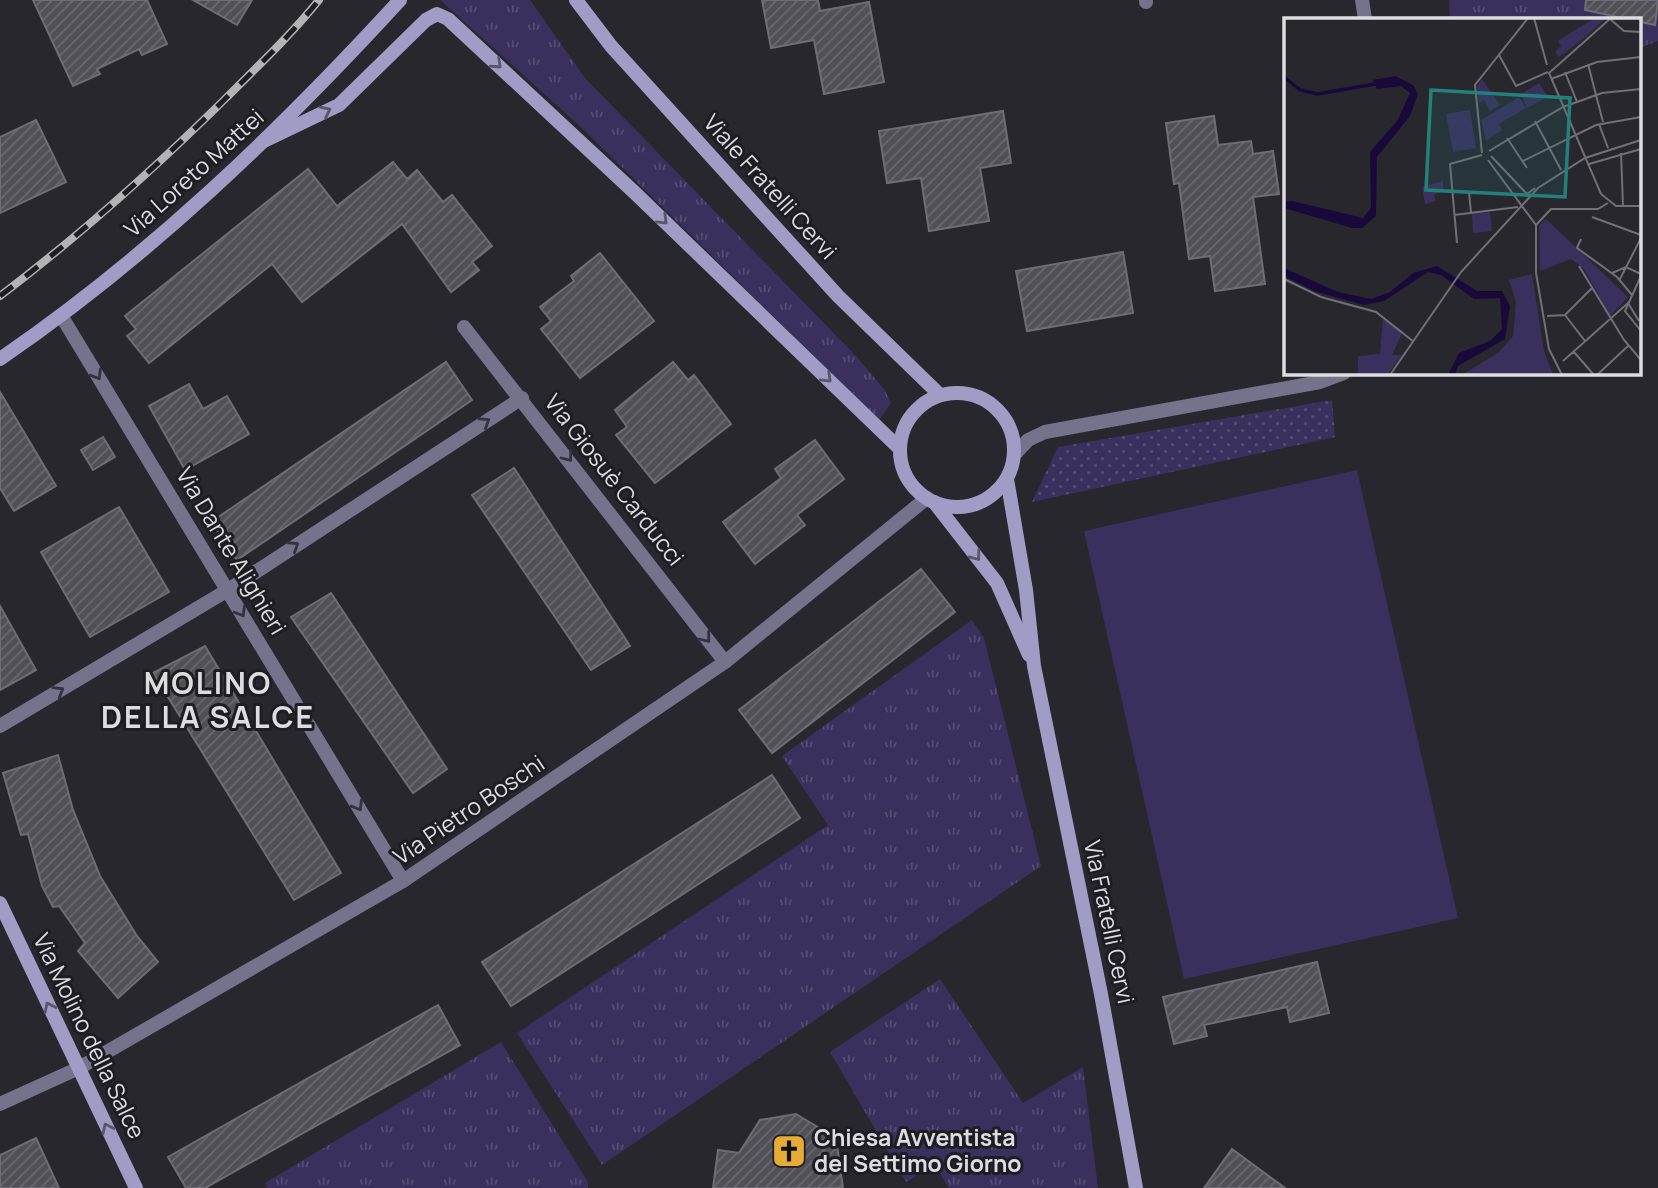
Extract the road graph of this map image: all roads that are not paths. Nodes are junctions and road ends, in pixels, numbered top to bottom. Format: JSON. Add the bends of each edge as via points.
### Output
{"nodes":[{"id":1,"x":400,"y":0,"type":"edge"},
{"id":2,"x":576,"y":0,"type":"edge"},
{"id":3,"x":1363,"y":0,"type":"edge"},
{"id":4,"x":1365,"y":18,"type":"edge"},
{"id":5,"x":264,"y":141,"type":"junction"},
{"id":6,"x":62,"y":317,"type":"junction"},
{"id":7,"x":464,"y":327,"type":"dead end"},
{"id":8,"x":0,"y":359,"type":"edge"},
{"id":9,"x":1340,"y":374,"type":"edge"},
{"id":10,"x":940,"y":395,"type":"junction"},
{"id":11,"x":522,"y":398,"type":"junction"},
{"id":12,"x":899,"y":448,"type":"junction"},
{"id":13,"x":1014,"y":455,"type":"junction"},
{"id":14,"x":1007,"y":479,"type":"junction"},
{"id":15,"x":931,"y":500,"type":"junction"},
{"id":16,"x":228,"y":590,"type":"junction"},
{"id":17,"x":725,"y":662,"type":"junction"},
{"id":18,"x":1034,"y":666,"type":"junction"},
{"id":19,"x":0,"y":726,"type":"edge"},
{"id":20,"x":403,"y":881,"type":"junction"},
{"id":21,"x":0,"y":903,"type":"edge"},
{"id":22,"x":79,"y":1068,"type":"junction"},
{"id":23,"x":0,"y":1104,"type":"edge"},
{"id":24,"x":136,"y":1188,"type":"edge"},
{"id":25,"x":1136,"y":1188,"type":"edge"}],
"edges":[{"from":1,"to":5,"type":"street","name":"Via Loreto Mattei"},
{"from":2,"to":10,"type":"street","name":"Viale Fratelli Cervi","via":[[611,46],[838,296]]},
{"from":3,"to":4,"type":"street"},
{"from":5,"to":6,"type":"street","name":"Via Loreto Mattei","via":[[221,184]]},
{"from":5,"to":12,"type":"street","one_way":true,"via":[[339,105],[426,20],[437,15],[448,19]]},
{"from":6,"to":8,"type":"street","name":"Via Loreto Mattei"},
{"from":6,"to":16,"type":"street","name":"Via Dante Alighieri","one_way":true},
{"from":7,"to":11,"type":"street","name":"Via Giosuè Carducci"},
{"from":9,"to":13,"type":"street","via":[[1320,382],[1045,432],[1028,440]]},
{"from":10,"to":12,"type":"street","via":[[911,415]]},
{"from":10,"to":13,"type":"street","via":[[958,392],[993,405],[1006,419]]},
{"from":16,"to":11,"type":"street","one_way":true},
{"from":11,"to":17,"type":"street","name":"Via Giosuè Carducci","one_way":true},
{"from":12,"to":15,"type":"street","via":[[902,468],[912,485]]},
{"from":13,"to":14,"type":"street"},
{"from":14,"to":15,"type":"street","via":[[995,493],[962,507]]},
{"from":14,"to":18,"type":"street","name":"Via Fratelli Cervi"},
{"from":15,"to":17,"type":"street","name":"Via Pietro Boschi"},
{"from":15,"to":18,"type":"street","name":"Via Fratelli Cervi","one_way":true,"via":[[997,583]]},
{"from":19,"to":16,"type":"street","one_way":true},
{"from":16,"to":20,"type":"street","name":"Via Dante Alighieri","one_way":true},
{"from":17,"to":20,"type":"street","name":"Via Pietro Boschi"},
{"from":18,"to":25,"type":"street","name":"Via Fratelli Cervi"},
{"from":20,"to":22,"type":"street","name":"Via Pietro Boschi"},
{"from":22,"to":21,"type":"street","name":"Via Molino della Salce","one_way":true},
{"from":22,"to":23,"type":"street","name":"Via Pietro Boschi"},
{"from":24,"to":22,"type":"street","name":"Via Molino della Salce","one_way":true}]}
